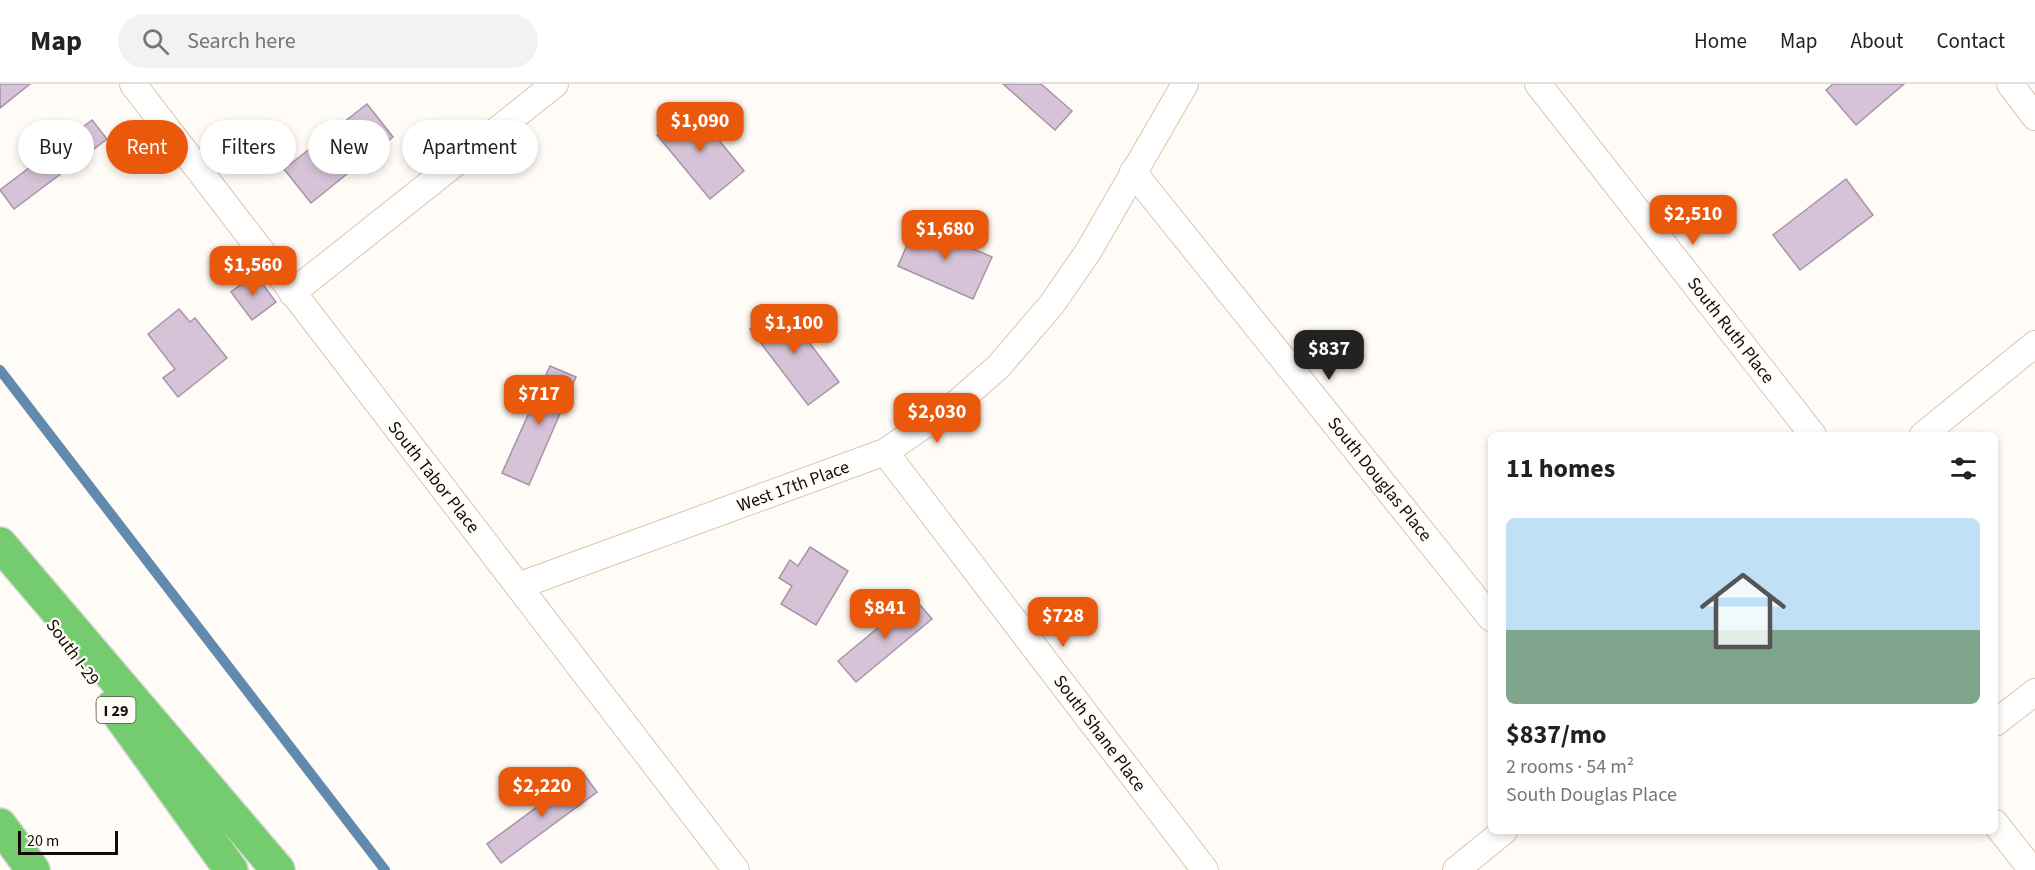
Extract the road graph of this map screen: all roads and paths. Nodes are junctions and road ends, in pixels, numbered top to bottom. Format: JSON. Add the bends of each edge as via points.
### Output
{"nodes":[{"id":1,"x":133,"y":84,"type":"edge"},
{"id":2,"x":555,"y":84,"type":"edge"},
{"id":3,"x":1185,"y":84,"type":"edge"},
{"id":4,"x":1538,"y":84,"type":"edge"},
{"id":5,"x":2010,"y":84,"type":"edge"},
{"id":6,"x":2035,"y":117,"type":"edge"},
{"id":7,"x":1133,"y":172,"type":"junction"},
{"id":8,"x":292,"y":293,"type":"junction"},
{"id":9,"x":2035,"y":344,"type":"edge"},
{"id":10,"x":1811,"y":432,"type":"edge"},
{"id":11,"x":1927,"y":432,"type":"edge"},
{"id":12,"x":885,"y":452,"type":"junction"},
{"id":13,"x":0,"y":544,"type":"edge"},
{"id":14,"x":0,"y":550,"type":"edge"},
{"id":15,"x":518,"y":586,"type":"junction"},
{"id":16,"x":1488,"y":614,"type":"edge"},
{"id":17,"x":2035,"y":692,"type":"edge"},
{"id":18,"x":1998,"y":721,"type":"edge"},
{"id":19,"x":0,"y":825,"type":"edge"},
{"id":20,"x":1998,"y":827,"type":"edge"},
{"id":21,"x":1500,"y":834,"type":"edge"},
{"id":22,"x":0,"y":863,"type":"edge"},
{"id":23,"x":5,"y":870,"type":"edge"},
{"id":24,"x":33,"y":870,"type":"edge"},
{"id":25,"x":231,"y":870,"type":"edge"},
{"id":26,"x":278,"y":870,"type":"edge"},
{"id":27,"x":736,"y":870,"type":"edge"},
{"id":28,"x":1205,"y":870,"type":"edge"},
{"id":29,"x":1456,"y":870,"type":"edge"},
{"id":30,"x":2032,"y":870,"type":"edge"}],
"edges":[{"from":1,"to":8,"type":"street","name":"South Tabor Place"},
{"from":2,"to":8,"type":"street"},
{"from":3,"to":7,"type":"street","name":"West 17th Place"},
{"from":4,"to":10,"type":"street","name":"South Ruth Place"},
{"from":5,"to":6,"type":"street"},
{"from":7,"to":12,"type":"street","name":"West 17th Place","via":[[1088,252],[1052,304],[999,366],[957,402]]},
{"from":7,"to":16,"type":"street","name":"South Douglas Place"},
{"from":8,"to":15,"type":"street","name":"South Tabor Place"},
{"from":9,"to":11,"type":"street"},
{"from":12,"to":15,"type":"street","name":"West 17th Place"},
{"from":12,"to":28,"type":"street","name":"South Shane Place"},
{"from":13,"to":26,"type":"highway"},
{"from":14,"to":25,"type":"highway","name":"South I-29","number":"I 29"},
{"from":15,"to":27,"type":"street","name":"South Tabor Place"},
{"from":17,"to":18,"type":"street"},
{"from":19,"to":24,"type":"highway"},
{"from":20,"to":30,"type":"street"},
{"from":21,"to":29,"type":"street"},
{"from":22,"to":23,"type":"highway"}]}
